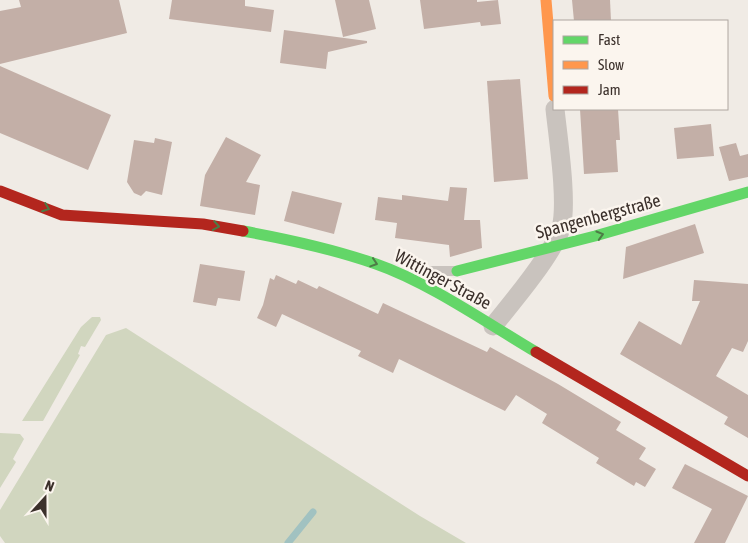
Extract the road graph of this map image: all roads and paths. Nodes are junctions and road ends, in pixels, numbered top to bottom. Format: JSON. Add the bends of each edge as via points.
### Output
{"nodes":[{"id":1,"x":546,"y":0,"type":"edge"},
{"id":2,"x":553,"y":84,"type":"edge"},
{"id":3,"x":555,"y":110,"type":"edge"},
{"id":4,"x":0,"y":191,"type":"edge"},
{"id":5,"x":748,"y":192,"type":"edge"},
{"id":6,"x":553,"y":247,"type":"junction"},
{"id":7,"x":427,"y":271,"type":"dead end"},
{"id":8,"x":457,"y":271,"type":"joint"},
{"id":9,"x":493,"y":326,"type":"junction"},
{"id":10,"x":748,"y":476,"type":"edge"}],
"edges":[{"from":1,"to":2,"type":"street"},
{"from":3,"to":6,"type":"street","via":[[564,210]]},
{"from":4,"to":9,"type":"street","name":"Wittinger Straße","one_way":true,"via":[[62,215],[203,224],[280,238],[376,264],[413,280]]},
{"from":6,"to":5,"type":"street","name":"Spangenbergstraße","one_way":true},
{"from":6,"to":8,"type":"street","name":"Spangenbergstraße"},
{"from":6,"to":9,"type":"street"},
{"from":7,"to":8,"type":"lane"},
{"from":9,"to":10,"type":"street","name":"Wittinger Straße"}]}
